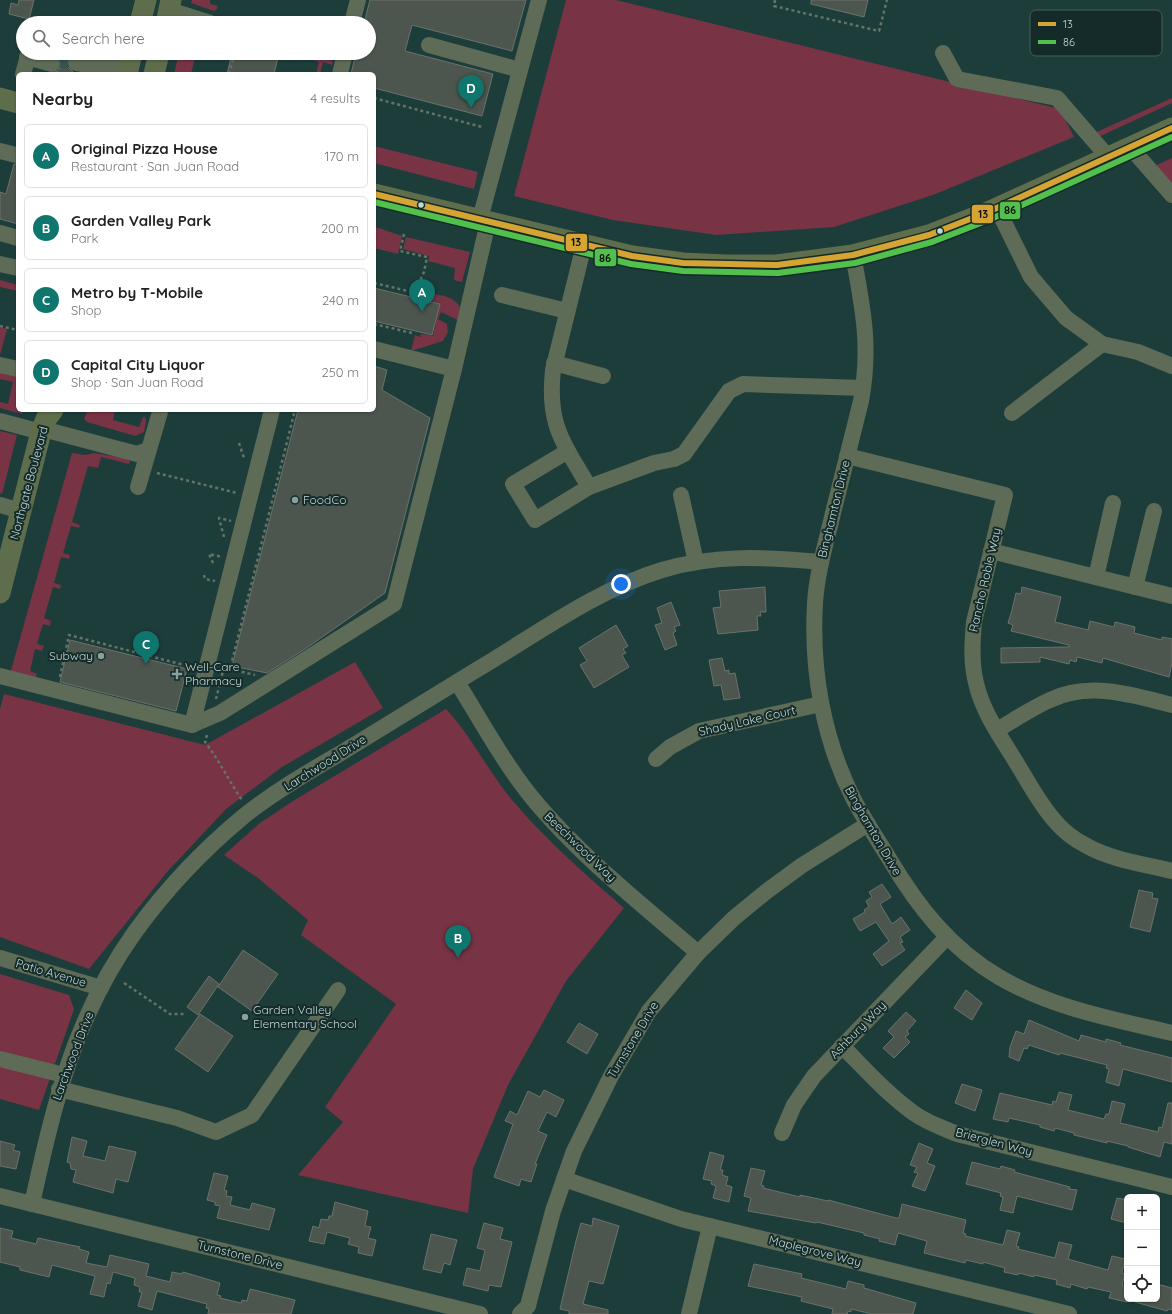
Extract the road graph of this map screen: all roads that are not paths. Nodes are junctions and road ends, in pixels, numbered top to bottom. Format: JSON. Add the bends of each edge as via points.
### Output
{"nodes":[{"id":1,"x":146,"y":0,"type":"edge"},
{"id":2,"x":358,"y":0,"type":"edge"},
{"id":3,"x":539,"y":0,"type":"edge"},
{"id":4,"x":168,"y":11,"type":"edge"},
{"id":5,"x":142,"y":16,"type":"edge"},
{"id":6,"x":186,"y":16,"type":"edge"},
{"id":7,"x":354,"y":16,"type":"edge"},
{"id":8,"x":429,"y":45,"type":"dead end"},
{"id":9,"x":943,"y":53,"type":"dead end"},
{"id":10,"x":37,"y":60,"type":"edge"},
{"id":11,"x":111,"y":60,"type":"edge"},
{"id":12,"x":157,"y":60,"type":"edge"},
{"id":13,"x":343,"y":60,"type":"edge"},
{"id":14,"x":76,"y":62,"type":"tunnel mouth"},
{"id":15,"x":124,"y":66,"type":"edge"},
{"id":16,"x":520,"y":70,"type":"junction"},
{"id":17,"x":25,"y":72,"type":"edge"},
{"id":18,"x":154,"y":72,"type":"edge"},
{"id":19,"x":340,"y":72,"type":"edge"},
{"id":20,"x":1172,"y":128,"type":"edge"},
{"id":21,"x":1130,"y":147,"type":"junction"},
{"id":22,"x":0,"y":151,"type":"edge"},
{"id":23,"x":16,"y":155,"type":"dead end"},
{"id":24,"x":1108,"y":157,"type":"junction"},
{"id":25,"x":1172,"y":195,"type":"edge"},
{"id":26,"x":376,"y":196,"type":"edge"},
{"id":27,"x":996,"y":208,"type":"junction"},
{"id":28,"x":484,"y":221,"type":"junction"},
{"id":29,"x":0,"y":233,"type":"edge"},
{"id":30,"x":16,"y":237,"type":"edge"},
{"id":31,"x":584,"y":245,"type":"junction"},
{"id":32,"x":853,"y":255,"type":"junction"},
{"id":33,"x":0,"y":264,"type":"edge"},
{"id":34,"x":16,"y":268,"type":"edge"},
{"id":35,"x":502,"y":295,"type":"dead end"},
{"id":36,"x":567,"y":311,"type":"junction"},
{"id":37,"x":1102,"y":344,"type":"junction"},
{"id":38,"x":376,"y":350,"type":"edge"},
{"id":39,"x":554,"y":363,"type":"junction"},
{"id":40,"x":1172,"y":366,"type":"edge"},
{"id":41,"x":454,"y":370,"type":"junction"},
{"id":42,"x":603,"y":376,"type":"dead end"},
{"id":43,"x":863,"y":388,"type":"junction"},
{"id":44,"x":160,"y":412,"type":"dead end"},
{"id":45,"x":271,"y":412,"type":"edge"},
{"id":46,"x":1012,"y":413,"type":"dead end"},
{"id":47,"x":0,"y":420,"type":"edge"},
{"id":48,"x":46,"y":420,"type":"edge"},
{"id":49,"x":148,"y":450,"type":"junction"},
{"id":50,"x":568,"y":451,"type":"junction"},
{"id":51,"x":847,"y":456,"type":"junction"},
{"id":52,"x":138,"y":487,"type":"dead end"},
{"id":53,"x":589,"y":487,"type":"junction"},
{"id":54,"x":681,"y":495,"type":"dead end"},
{"id":55,"x":1113,"y":503,"type":"dead end"},
{"id":56,"x":0,"y":505,"type":"edge"},
{"id":57,"x":21,"y":511,"type":"junction"},
{"id":58,"x":1154,"y":511,"type":"dead end"},
{"id":59,"x":991,"y":551,"type":"junction"},
{"id":60,"x":696,"y":562,"type":"junction"},
{"id":61,"x":821,"y":562,"type":"junction"},
{"id":62,"x":1096,"y":577,"type":"junction"},
{"id":63,"x":1,"y":581,"type":"edge"},
{"id":64,"x":1135,"y":586,"type":"junction"},
{"id":65,"x":1172,"y":596,"type":"edge"},
{"id":66,"x":0,"y":676,"type":"edge"},
{"id":67,"x":457,"y":682,"type":"junction"},
{"id":68,"x":821,"y":704,"type":"junction"},
{"id":69,"x":1172,"y":705,"type":"edge"},
{"id":70,"x":192,"y":725,"type":"junction"},
{"id":71,"x":997,"y":730,"type":"junction"},
{"id":72,"x":656,"y":759,"type":"dead end"},
{"id":73,"x":868,"y":824,"type":"junction"},
{"id":74,"x":1172,"y":871,"type":"edge"},
{"id":75,"x":947,"y":937,"type":"junction"},
{"id":76,"x":698,"y":953,"type":"junction"},
{"id":77,"x":0,"y":958,"type":"edge"},
{"id":78,"x":101,"y":988,"type":"junction"},
{"id":79,"x":338,"y":990,"type":"dead end"},
{"id":80,"x":1172,"y":1033,"type":"edge"},
{"id":81,"x":842,"y":1046,"type":"junction"},
{"id":82,"x":0,"y":1059,"type":"edge"},
{"id":83,"x":62,"y":1082,"type":"junction"},
{"id":84,"x":782,"y":1132,"type":"dead end"},
{"id":85,"x":564,"y":1179,"type":"junction"},
{"id":86,"x":1172,"y":1186,"type":"edge"},
{"id":87,"x":0,"y":1196,"type":"edge"},
{"id":88,"x":32,"y":1204,"type":"junction"},
{"id":89,"x":710,"y":1226,"type":"junction"},
{"id":90,"x":480,"y":1314,"type":"edge"},
{"id":91,"x":520,"y":1314,"type":"edge"},
{"id":92,"x":689,"y":1314,"type":"edge"},
{"id":93,"x":1069,"y":1314,"type":"edge"}],
"edges":[{"from":1,"to":5,"type":"main road"},
{"from":2,"to":7,"type":"street"},
{"from":3,"to":16,"type":"street"},
{"from":4,"to":6,"type":"street"},
{"from":8,"to":16,"type":"street"},
{"from":9,"to":24,"type":"street","via":[[957,79],[1057,98]]},
{"from":10,"to":17,"type":"street"},
{"from":11,"to":15,"type":"street"},
{"from":12,"to":18,"type":"main road"},
{"from":13,"to":19,"type":"street"},
{"from":14,"to":15,"type":"street","via":[[88,66]]},
{"from":16,"to":28,"type":"street"},
{"from":20,"to":21,"type":"main road"},
{"from":21,"to":24,"type":"main road"},
{"from":21,"to":25,"type":"street"},
{"from":22,"to":23,"type":"street"},
{"from":24,"to":27,"type":"main road"},
{"from":26,"to":28,"type":"main road"},
{"from":27,"to":32,"type":"main road","via":[[929,235]]},
{"from":27,"to":37,"type":"street","via":[[1031,277],[1066,318]]},
{"from":28,"to":31,"type":"main road"},
{"from":28,"to":41,"type":"street"},
{"from":29,"to":30,"type":"street"},
{"from":31,"to":32,"type":"main road","via":[[632,256],[683,263],[725,265],[776,264]]},
{"from":31,"to":36,"type":"street"},
{"from":32,"to":43,"type":"street","name":"Binghamton Drive","via":[[866,336]]},
{"from":33,"to":34,"type":"street"},
{"from":35,"to":36,"type":"street"},
{"from":36,"to":39,"type":"street"},
{"from":37,"to":40,"type":"street","via":[[1138,352]]},
{"from":37,"to":46,"type":"street"},
{"from":38,"to":41,"type":"street"},
{"from":39,"to":42,"type":"street"},
{"from":39,"to":50,"type":"street","via":[[551,388],[553,416],[557,432]]},
{"from":41,"to":70,"type":"street","via":[[394,604],[211,716]]},
{"from":43,"to":51,"type":"street","name":"Binghamton Drive"},
{"from":43,"to":53,"type":"street","via":[[743,384],[737,386],[729,391],[684,454]]},
{"from":44,"to":49,"type":"street"},
{"from":45,"to":70,"type":"street","via":[[197,675]]},
{"from":47,"to":48,"type":"street"},
{"from":48,"to":49,"type":"street","via":[[141,444]]},
{"from":48,"to":57,"type":"main road","name":"Northgate Boulevard"},
{"from":49,"to":52,"type":"street"},
{"from":50,"to":53,"type":"street"},
{"from":50,"to":53,"type":"street","via":[[512,484],[535,520]]},
{"from":51,"to":59,"type":"street","name":"Rancho Roble Way","via":[[1005,495]]},
{"from":51,"to":61,"type":"street","name":"Binghamton Drive"},
{"from":54,"to":60,"type":"street"},
{"from":55,"to":62,"type":"street"},
{"from":56,"to":57,"type":"street"},
{"from":57,"to":63,"type":"main road","name":"Northgate Boulevard"},
{"from":58,"to":64,"type":"street"},
{"from":59,"to":62,"type":"street"},
{"from":59,"to":71,"type":"street","name":"Rancho Roble Way","via":[[974,622],[972,663],[982,703]]},
{"from":60,"to":61,"type":"street","name":"Larchwood Drive","via":[[764,557]]},
{"from":60,"to":67,"type":"street","name":"Larchwood Drive","via":[[663,570],[610,591]]},
{"from":61,"to":68,"type":"street","name":"Binghamton Drive","via":[[815,601],[814,640]]},
{"from":62,"to":64,"type":"street"},
{"from":64,"to":65,"type":"street"},
{"from":66,"to":70,"type":"street"},
{"from":67,"to":76,"type":"street","name":"Beechwood Way","via":[[509,766],[559,829]]},
{"from":67,"to":78,"type":"street","name":"Larchwood Drive","via":[[286,786],[215,841],[182,873],[157,903],[130,940]]},
{"from":68,"to":72,"type":"street","name":"Shady Lake Court","via":[[699,731],[670,747]]},
{"from":68,"to":73,"type":"street","name":"Binghamton Drive","via":[[843,776]]},
{"from":69,"to":71,"type":"street","via":[[1117,691],[1088,690],[1050,699]]},
{"from":71,"to":74,"type":"street","name":"Rancho Roble Way","via":[[1042,805],[1070,835],[1096,851]]},
{"from":73,"to":75,"type":"street","name":"Binghamton Drive","via":[[919,906]]},
{"from":73,"to":76,"type":"street","name":"Turnstone Drive","via":[[766,890]]},
{"from":75,"to":80,"type":"street","name":"Binghamton Drive","via":[[979,964],[1024,991],[1071,1008]]},
{"from":75,"to":81,"type":"street","name":"Ashbury Way"},
{"from":76,"to":85,"type":"street","name":"Turnstone Drive","via":[[648,1011],[595,1106]]},
{"from":77,"to":78,"type":"street","name":"Patio Avenue"},
{"from":78,"to":83,"type":"street","name":"Larchwood Drive","via":[[78,1035]]},
{"from":79,"to":83,"type":"street","via":[[252,1115],[216,1132]]},
{"from":81,"to":84,"type":"street","name":"Ashbury Way","via":[[800,1095]]},
{"from":81,"to":86,"type":"street","name":"Brierglen Way","via":[[894,1098],[916,1114],[957,1134]]},
{"from":82,"to":83,"type":"street"},
{"from":83,"to":88,"type":"street","name":"Larchwood Drive","via":[[51,1118]]},
{"from":85,"to":89,"type":"street","name":"Maplegrove Way","via":[[642,1207]]},
{"from":85,"to":91,"type":"street","name":"Turnstone Drive","via":[[546,1233],[529,1302]]},
{"from":87,"to":88,"type":"street","name":"Turnstone Drive"},
{"from":88,"to":90,"type":"street","name":"Turnstone Drive"},
{"from":89,"to":92,"type":"street"},
{"from":89,"to":93,"type":"street","name":"Maplegrove Way"}]}
